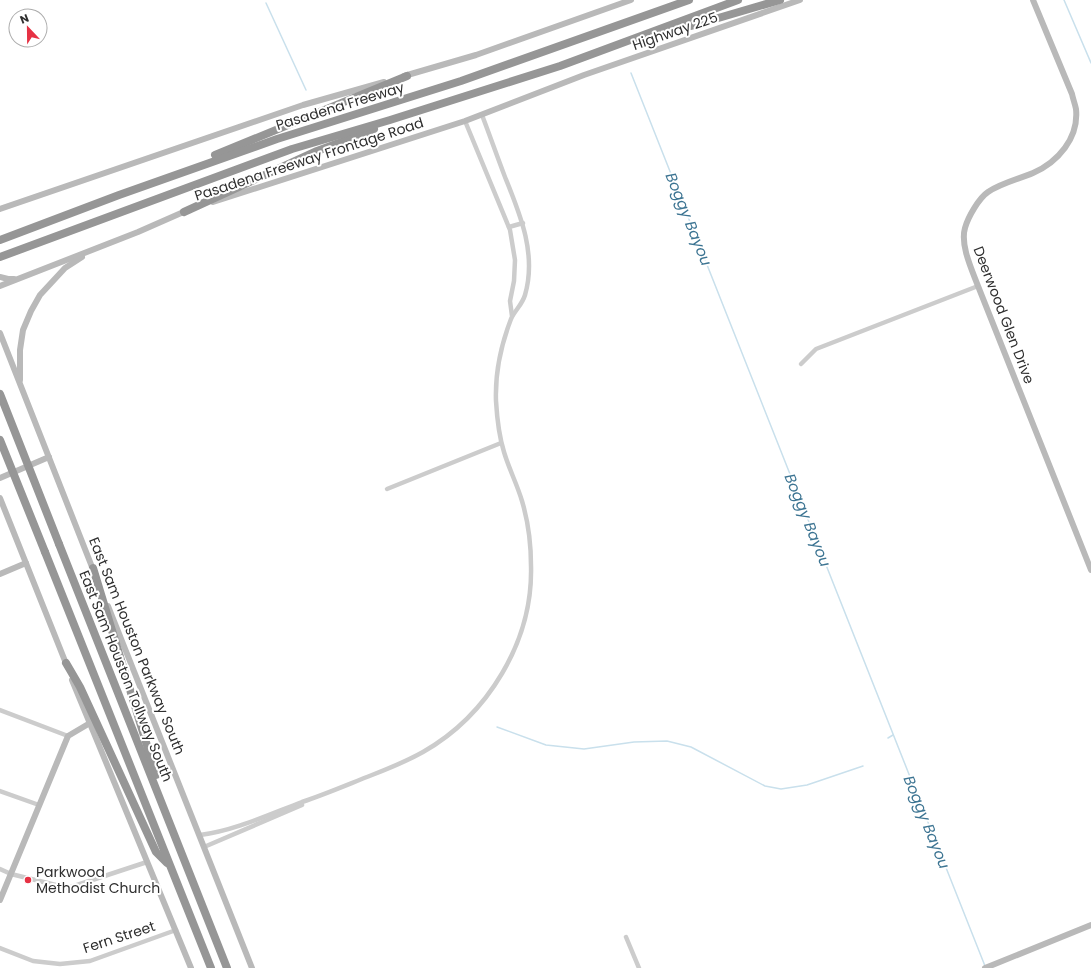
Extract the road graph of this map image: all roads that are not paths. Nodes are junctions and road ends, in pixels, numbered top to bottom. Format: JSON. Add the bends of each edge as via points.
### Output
{"nodes":[{"id":1,"x":631,"y":0,"type":"edge"},
{"id":2,"x":689,"y":0,"type":"edge"},
{"id":3,"x":738,"y":0,"type":"edge"},
{"id":4,"x":780,"y":0,"type":"edge"},
{"id":5,"x":800,"y":0,"type":"edge"},
{"id":6,"x":1033,"y":0,"type":"edge"},
{"id":7,"x":667,"y":26,"type":"junction"},
{"id":8,"x":627,"y":60,"type":"joint"},
{"id":9,"x":407,"y":76,"type":"junction"},
{"id":10,"x":482,"y":115,"type":"junction"},
{"id":11,"x":390,"y":120,"type":"junction"},
{"id":12,"x":465,"y":121,"type":"junction"},
{"id":13,"x":118,"y":195,"type":"junction"},
{"id":14,"x":0,"y":209,"type":"edge"},
{"id":15,"x":184,"y":212,"type":"junction"},
{"id":16,"x":523,"y":223,"type":"junction"},
{"id":17,"x":509,"y":227,"type":"junction"},
{"id":18,"x":0,"y":240,"type":"edge"},
{"id":19,"x":97,"y":248,"type":"junction"},
{"id":20,"x":3,"y":255,"type":"edge"},
{"id":21,"x":0,"y":277,"type":"edge"},
{"id":22,"x":23,"y":278,"type":"junction"},
{"id":23,"x":0,"y":286,"type":"edge"},
{"id":24,"x":978,"y":286,"type":"junction"},
{"id":25,"x":512,"y":316,"type":"junction"},
{"id":26,"x":0,"y":334,"type":"edge"},
{"id":27,"x":801,"y":364,"type":"dead end"},
{"id":28,"x":20,"y":384,"type":"junction"},
{"id":29,"x":0,"y":394,"type":"edge"},
{"id":30,"x":0,"y":440,"type":"edge"},
{"id":31,"x":501,"y":442,"type":"junction"},
{"id":32,"x":49,"y":457,"type":"junction"},
{"id":33,"x":0,"y":478,"type":"edge"},
{"id":34,"x":387,"y":489,"type":"dead end"},
{"id":35,"x":0,"y":498,"type":"edge"},
{"id":36,"x":26,"y":563,"type":"junction"},
{"id":37,"x":93,"y":568,"type":"junction"},
{"id":38,"x":1091,"y":570,"type":"edge"},
{"id":39,"x":0,"y":574,"type":"edge"},
{"id":40,"x":66,"y":663,"type":"junction"},
{"id":41,"x":0,"y":710,"type":"edge"},
{"id":42,"x":90,"y":723,"type":"junction"},
{"id":43,"x":68,"y":736,"type":"junction"},
{"id":44,"x":0,"y":790,"type":"edge"},
{"id":45,"x":321,"y":795,"type":"junction"},
{"id":46,"x":39,"y":805,"type":"junction"},
{"id":47,"x":170,"y":822,"type":"junction"},
{"id":48,"x":200,"y":835,"type":"junction"},
{"id":49,"x":204,"y":847,"type":"junction"},
{"id":50,"x":147,"y":862,"type":"junction"},
{"id":51,"x":170,"y":866,"type":"junction"},
{"id":52,"x":0,"y":869,"type":"edge"},
{"id":53,"x":11,"y":874,"type":"junction"},
{"id":54,"x":0,"y":900,"type":"edge"},
{"id":55,"x":1091,"y":925,"type":"edge"},
{"id":56,"x":176,"y":930,"type":"junction"},
{"id":57,"x":626,"y":937,"type":"dead end"},
{"id":58,"x":0,"y":948,"type":"edge"},
{"id":59,"x":191,"y":968,"type":"edge"},
{"id":60,"x":211,"y":968,"type":"edge"},
{"id":61,"x":227,"y":968,"type":"edge"},
{"id":62,"x":252,"y":968,"type":"edge"},
{"id":63,"x":638,"y":968,"type":"edge"},
{"id":64,"x":985,"y":968,"type":"edge"}],
"edges":[{"from":1,"to":9,"type":"main road","via":[[476,55]]},
{"from":2,"to":13,"type":"highway","name":"Pasadena Freeway","via":[[461,81],[277,139]]},
{"from":3,"to":7,"type":"highway","name":"Pasadena Freeway"},
{"from":4,"to":7,"type":"highway","via":[[691,26]]},
{"from":5,"to":8,"type":"main road","name":"Highway 225"},
{"from":6,"to":24,"type":"main road","name":"Deerwood Glen Drive","via":[[1072,94],[1076,121],[1064,151],[1048,165],[988,192],[977,204],[965,228],[965,242]]},
{"from":7,"to":11,"type":"highway","name":"Pasadena Freeway","via":[[560,66]]},
{"from":8,"to":10,"type":"main road","name":"Pasadena Freeway Frontage Road"},
{"from":9,"to":13,"type":"highway"},
{"from":9,"to":14,"type":"main road","via":[[302,105]]},
{"from":10,"to":12,"type":"main road","name":"Pasadena Freeway Frontage Road"},
{"from":10,"to":16,"type":"street"},
{"from":11,"to":15,"type":"highway","via":[[364,134],[317,151]]},
{"from":11,"to":20,"type":"highway","name":"Pasadena Freeway","via":[[292,149]]},
{"from":12,"to":15,"type":"main road","name":"Pasadena Freeway Frontage Road"},
{"from":12,"to":17,"type":"street"},
{"from":13,"to":18,"type":"highway","name":"Pasadena Freeway"},
{"from":15,"to":19,"type":"main road","name":"Pasadena Freeway Frontage Road"},
{"from":16,"to":17,"type":"street"},
{"from":16,"to":25,"type":"street","via":[[529,260],[528,282],[523,301]]},
{"from":17,"to":25,"type":"street","via":[[515,260],[510,302]]},
{"from":19,"to":22,"type":"main road","name":"Pasadena Freeway Frontage Road"},
{"from":19,"to":28,"type":"main road","via":[[65,268],[40,295],[23,330]]},
{"from":21,"to":22,"type":"main road"},
{"from":22,"to":23,"type":"main road","name":"Pasadena Freeway Frontage Road"},
{"from":24,"to":27,"type":"street","via":[[816,349]]},
{"from":24,"to":38,"type":"main road","name":"Deerwood Glen Drive"},
{"from":25,"to":31,"type":"street","via":[[501,351],[497,377],[496,402]]},
{"from":26,"to":28,"type":"main road","name":"East Sam Houston Parkway South"},
{"from":28,"to":32,"type":"main road","name":"East Sam Houston Parkway South"},
{"from":29,"to":47,"type":"highway","name":"East Sam Houston Tollway South","bridge":true},
{"from":30,"to":51,"type":"highway","name":"East Sam Houston Tollway South","bridge":true},
{"from":31,"to":34,"type":"street"},
{"from":31,"to":45,"type":"street","via":[[524,507],[532,566],[524,620],[517,643],[505,667],[473,713],[437,743],[398,765]]},
{"from":32,"to":33,"type":"main road"},
{"from":32,"to":37,"type":"main road","name":"East Sam Houston Parkway South"},
{"from":35,"to":36,"type":"main road"},
{"from":36,"to":39,"type":"main road"},
{"from":36,"to":40,"type":"main road"},
{"from":37,"to":47,"type":"highway"},
{"from":37,"to":48,"type":"main road","name":"East Sam Houston Parkway South"},
{"from":40,"to":42,"type":"main road"},
{"from":40,"to":51,"type":"highway","via":[[80,687],[156,852]]},
{"from":41,"to":43,"type":"street"},
{"from":42,"to":43,"type":"main road"},
{"from":42,"to":50,"type":"main road"},
{"from":43,"to":46,"type":"main road"},
{"from":44,"to":46,"type":"street"},
{"from":45,"to":48,"type":"street","via":[[230,828]]},
{"from":45,"to":49,"type":"street"},
{"from":46,"to":53,"type":"main road"},
{"from":47,"to":61,"type":"highway","name":"East Sam Houston Tollway South"},
{"from":48,"to":49,"type":"main road","name":"East Sam Houston Parkway South"},
{"from":49,"to":62,"type":"main road","name":"East Sam Houston Parkway South"},
{"from":50,"to":53,"type":"street","via":[[68,888]]},
{"from":50,"to":56,"type":"main road"},
{"from":51,"to":60,"type":"highway","name":"East Sam Houston Tollway South"},
{"from":52,"to":53,"type":"street"},
{"from":53,"to":54,"type":"main road"},
{"from":55,"to":64,"type":"main road"},
{"from":56,"to":58,"type":"street","name":"Fern Street","via":[[90,961],[60,964],[33,961]]},
{"from":56,"to":59,"type":"main road"},
{"from":57,"to":63,"type":"street"}]}
